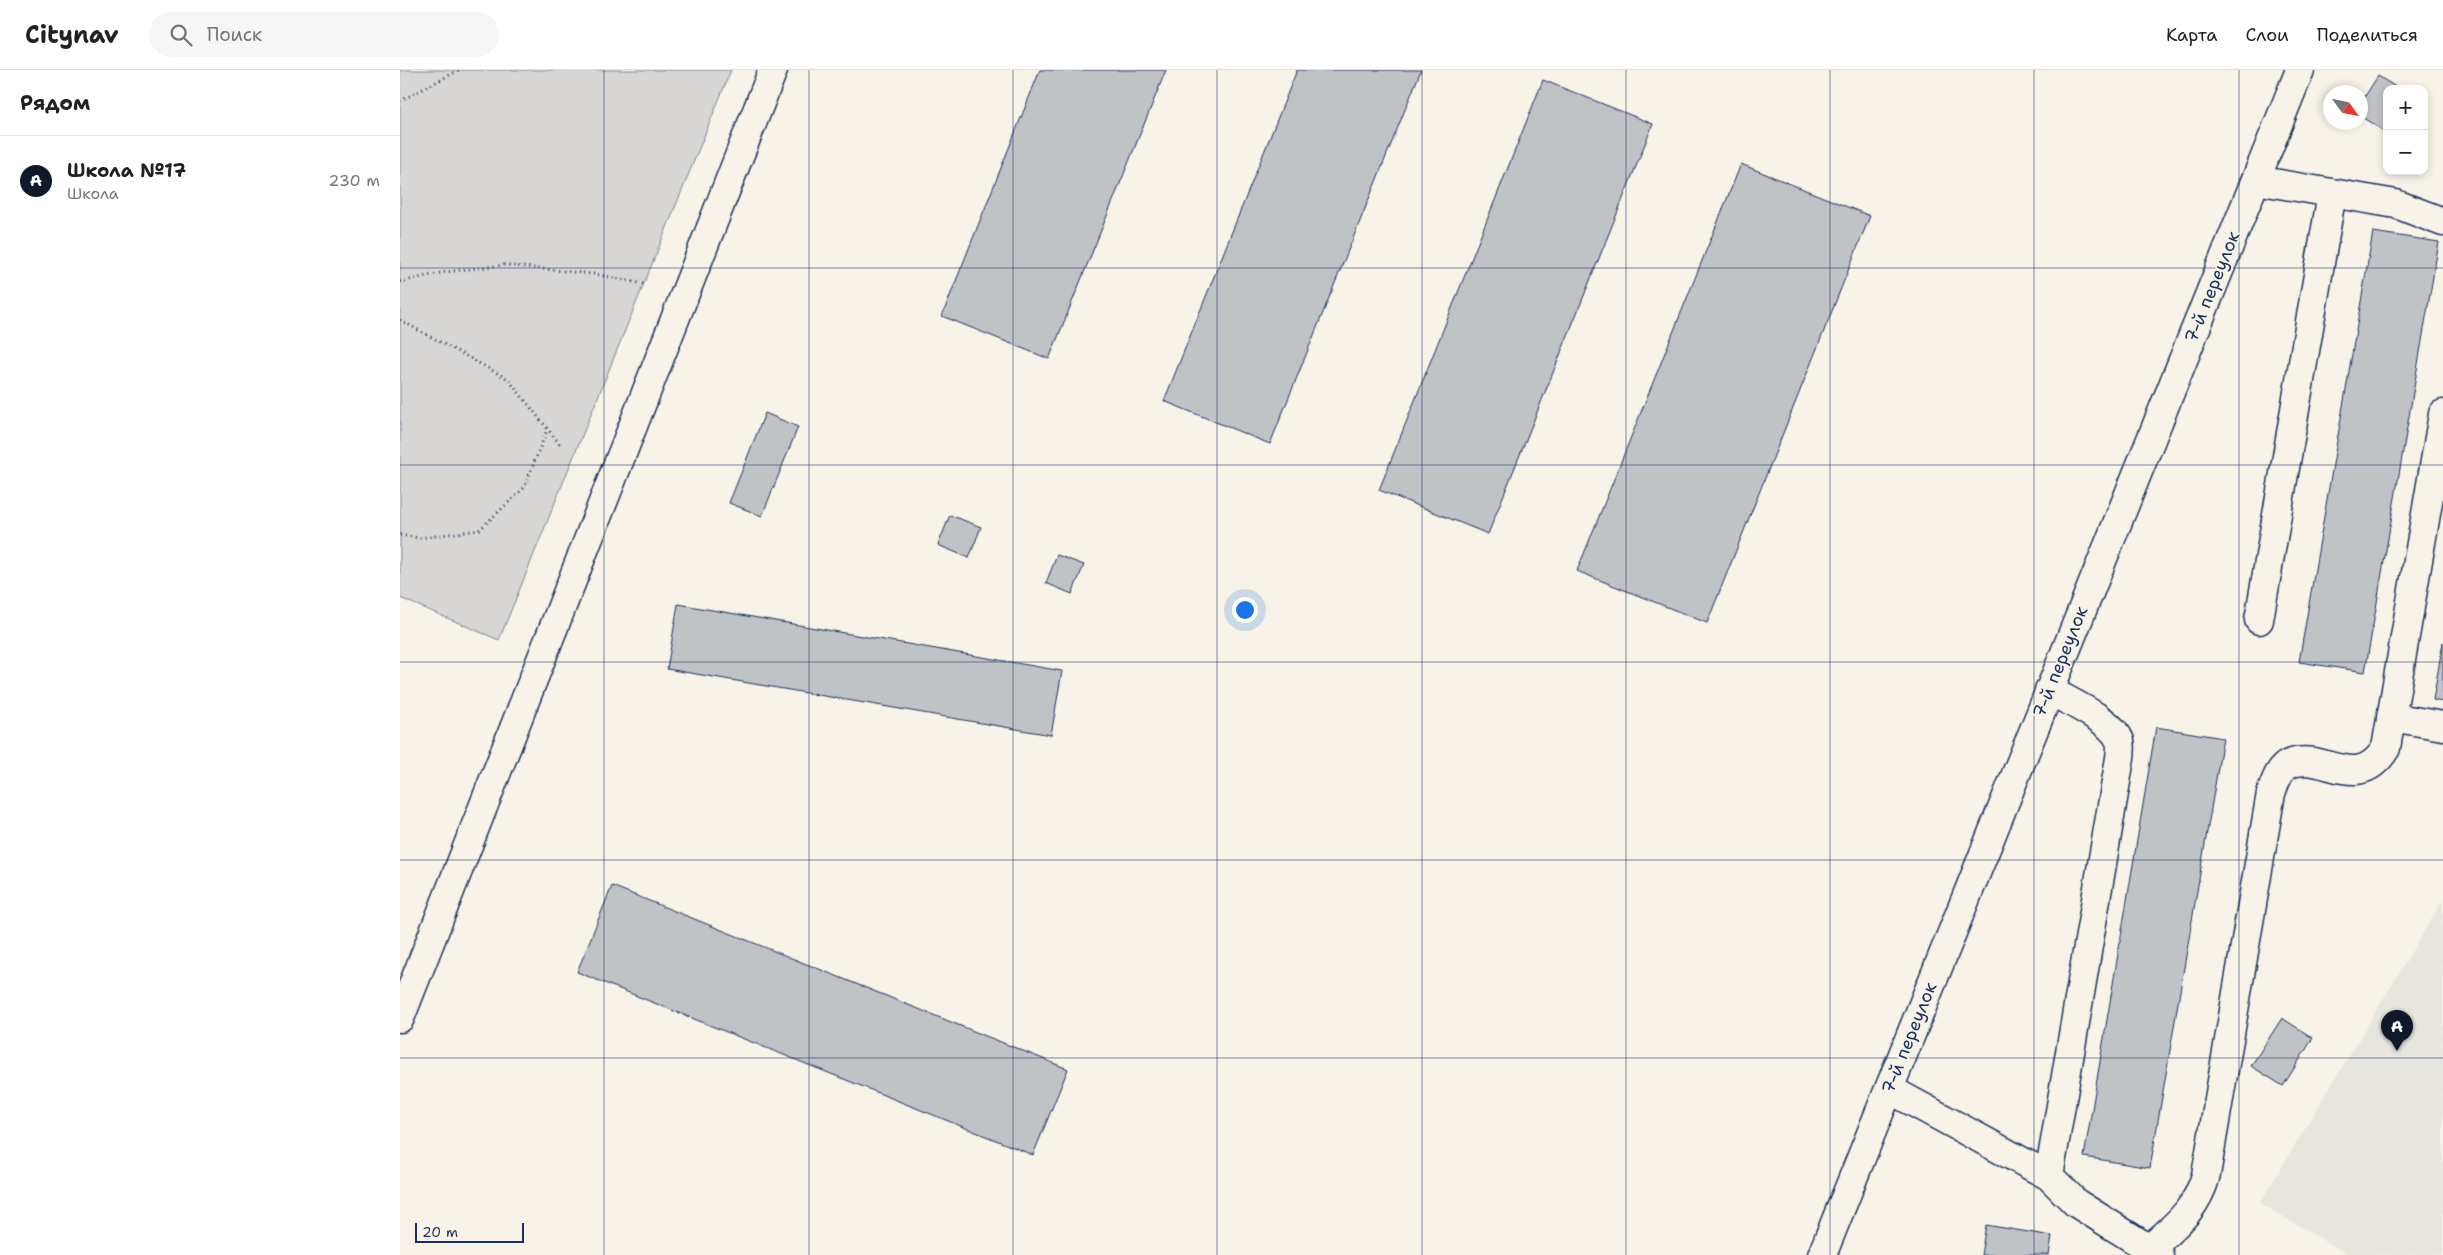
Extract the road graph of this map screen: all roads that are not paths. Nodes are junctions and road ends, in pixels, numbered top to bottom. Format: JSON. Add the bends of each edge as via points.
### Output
{"nodes":[{"id":1,"x":773,"y":70,"type":"edge"},
{"id":2,"x":2300,"y":70,"type":"edge"},
{"id":3,"x":2256,"y":180,"type":"junction"},
{"id":4,"x":2332,"y":194,"type":"junction"},
{"id":5,"x":2443,"y":222,"type":"edge"},
{"id":6,"x":2443,"y":414,"type":"edge"},
{"id":7,"x":2259,"y":620,"type":"dead end"},
{"id":8,"x":2049,"y":690,"type":"junction"},
{"id":9,"x":2391,"y":717,"type":"junction"},
{"id":10,"x":2443,"y":726,"type":"edge"},
{"id":11,"x":400,"y":1018,"type":"edge"},
{"id":12,"x":1889,"y":1089,"type":"junction"},
{"id":13,"x":2049,"y":1176,"type":"junction"},
{"id":14,"x":2150,"y":1253,"type":"edge"},
{"id":15,"x":1822,"y":1255,"type":"edge"}],
"edges":[{"from":1,"to":11,"type":"street"},
{"from":2,"to":3,"type":"street","name":"7-й переулок"},
{"from":3,"to":4,"type":"street"},
{"from":3,"to":8,"type":"street","name":"7-й переулок"},
{"from":4,"to":5,"type":"street","via":[[2396,204]]},
{"from":4,"to":7,"type":"street"},
{"from":6,"to":9,"type":"street"},
{"from":8,"to":12,"type":"street","name":"7-й переулок"},
{"from":8,"to":13,"type":"street","via":[[2109,726],[2121,743]]},
{"from":9,"to":10,"type":"street"},
{"from":9,"to":14,"type":"street","via":[[2386,748],[2379,760],[2368,768],[2355,770],[2304,762],[2289,764],[2277,776],[2206,1175],[2194,1206]]},
{"from":12,"to":13,"type":"street"},
{"from":12,"to":15,"type":"street","name":"7-й переулок"},
{"from":13,"to":14,"type":"street","via":[[2076,1203]]}]}
